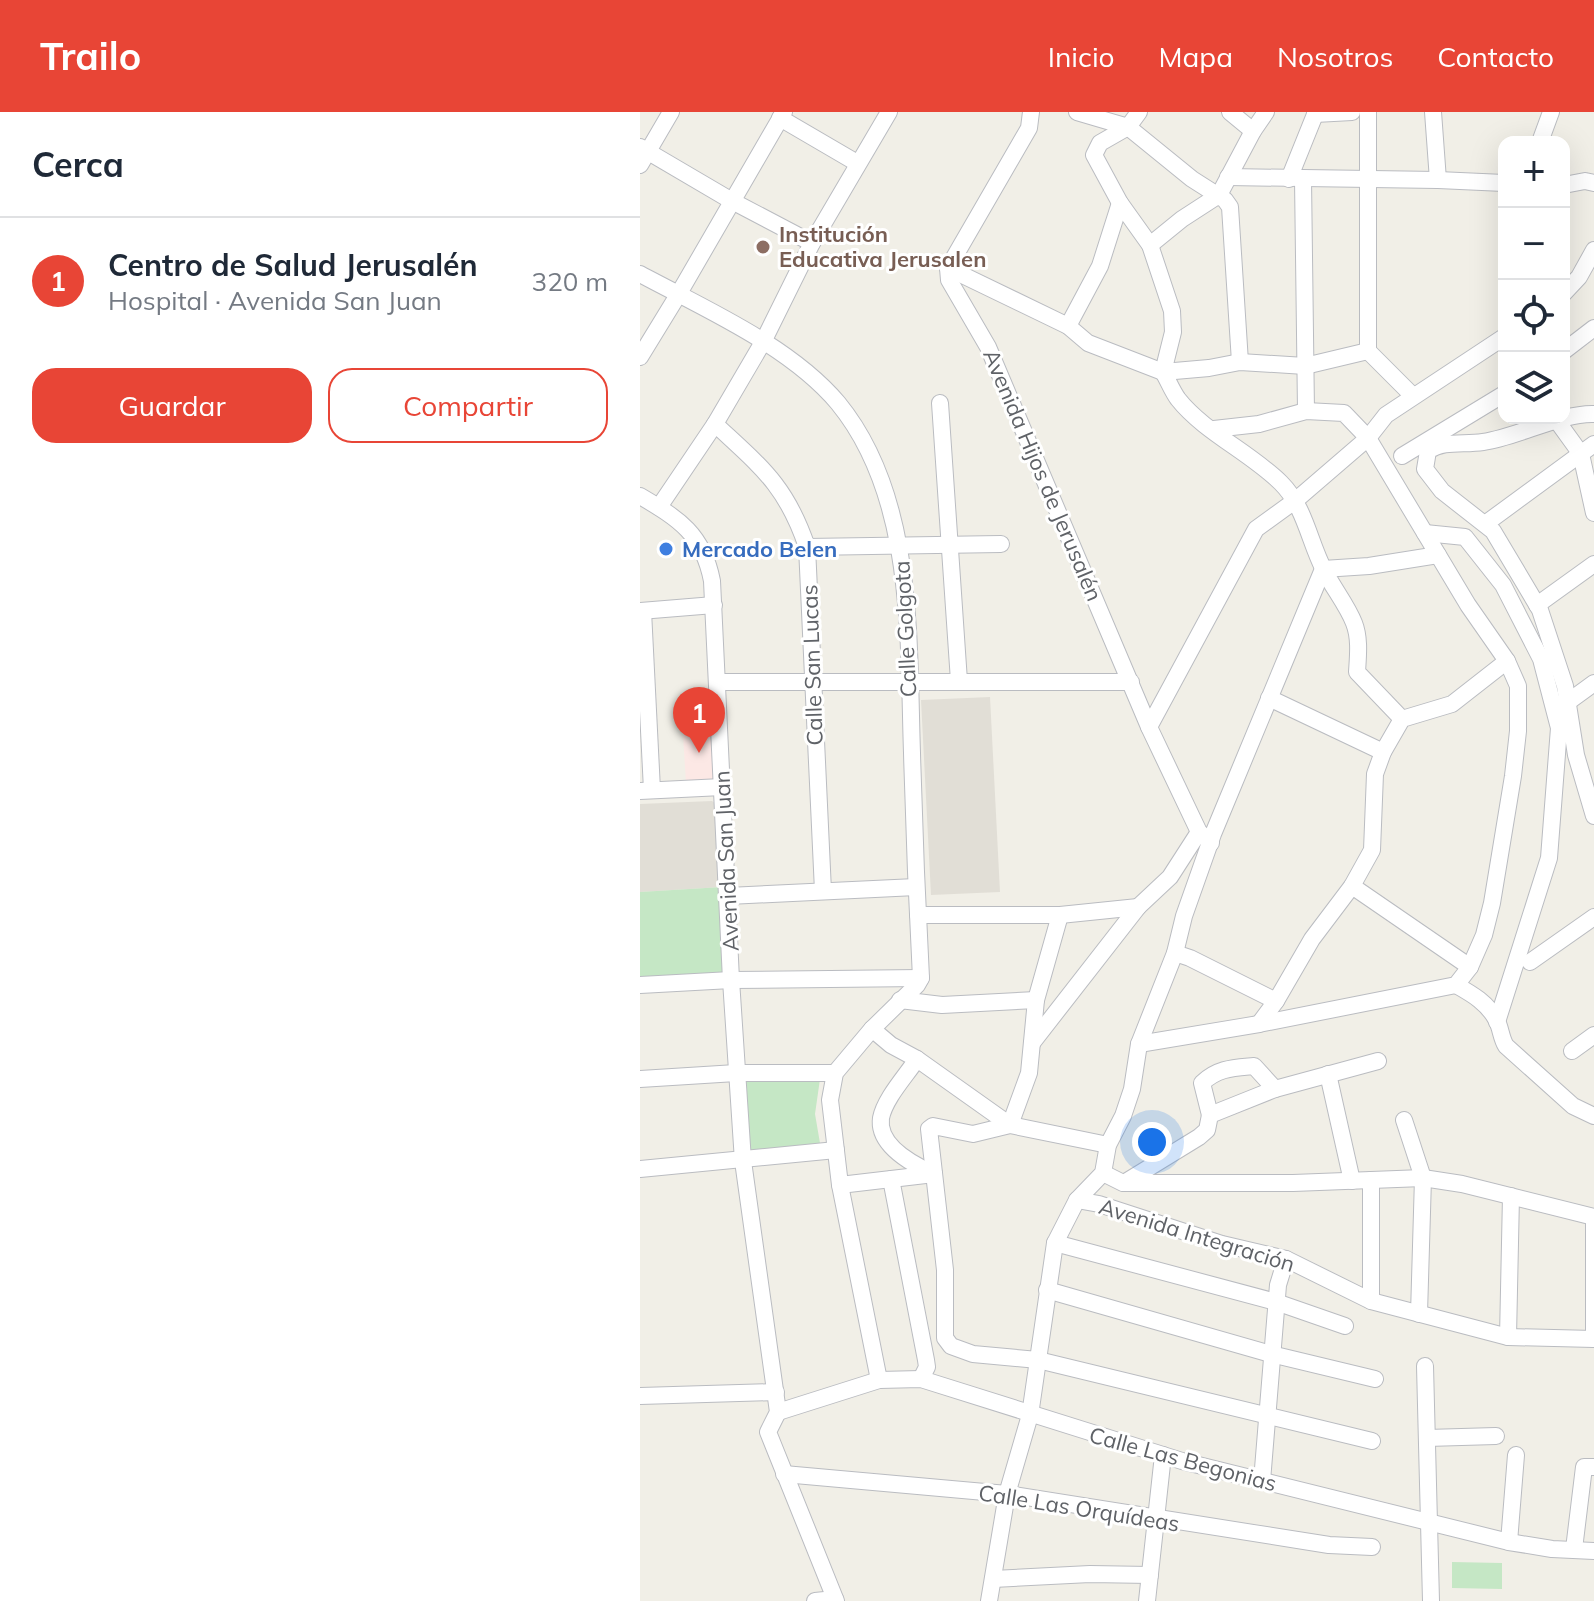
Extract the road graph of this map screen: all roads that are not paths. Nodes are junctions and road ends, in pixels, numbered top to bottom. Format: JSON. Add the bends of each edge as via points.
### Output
{"nodes":[{"id":1,"x":671,"y":112,"type":"edge"},
{"id":2,"x":889,"y":112,"type":"edge"},
{"id":3,"x":1031,"y":112,"type":"edge"},
{"id":4,"x":1077,"y":112,"type":"edge"},
{"id":5,"x":1139,"y":112,"type":"edge"},
{"id":6,"x":1230,"y":112,"type":"edge"},
{"id":7,"x":1266,"y":112,"type":"edge"},
{"id":8,"x":1352,"y":112,"type":"edge"},
{"id":9,"x":1368,"y":112,"type":"edge"},
{"id":10,"x":1433,"y":112,"type":"edge"},
{"id":11,"x":1551,"y":112,"type":"edge"},
{"id":12,"x":1315,"y":113,"type":"edge"},
{"id":13,"x":782,"y":115,"type":"edge"},
{"id":14,"x":1128,"y":127,"type":"junction"},
{"id":15,"x":1253,"y":131,"type":"junction"},
{"id":16,"x":1542,"y":136,"type":"edge"},
{"id":17,"x":643,"y":155,"type":"edge"},
{"id":18,"x":857,"y":163,"type":"junction"},
{"id":19,"x":1228,"y":177,"type":"junction"},
{"id":20,"x":1296,"y":179,"type":"junction"},
{"id":21,"x":1370,"y":179,"type":"junction"},
{"id":22,"x":1438,"y":180,"type":"junction"},
{"id":23,"x":1498,"y":183,"type":"edge"},
{"id":24,"x":1594,"y":183,"type":"edge"},
{"id":25,"x":1570,"y":184,"type":"edge"},
{"id":26,"x":732,"y":201,"type":"junction"},
{"id":27,"x":1224,"y":201,"type":"junction"},
{"id":28,"x":1120,"y":203,"type":"junction"},
{"id":29,"x":812,"y":243,"type":"junction"},
{"id":30,"x":1150,"y":245,"type":"junction"},
{"id":31,"x":1594,"y":250,"type":"edge"},
{"id":32,"x":948,"y":268,"type":"junction"},
{"id":33,"x":640,"y":274,"type":"edge"},
{"id":34,"x":1570,"y":287,"type":"edge"},
{"id":35,"x":678,"y":295,"type":"junction"},
{"id":36,"x":1068,"y":326,"type":"junction"},
{"id":37,"x":1594,"y":328,"type":"edge"},
{"id":38,"x":1498,"y":341,"type":"edge"},
{"id":39,"x":763,"y":342,"type":"junction"},
{"id":40,"x":1570,"y":346,"type":"edge"},
{"id":41,"x":1368,"y":351,"type":"junction"},
{"id":42,"x":640,"y":357,"type":"edge"},
{"id":43,"x":1240,"y":362,"type":"junction"},
{"id":44,"x":1305,"y":366,"type":"junction"},
{"id":45,"x":1163,"y":372,"type":"junction"},
{"id":46,"x":1413,"y":396,"type":"junction"},
{"id":47,"x":1498,"y":398,"type":"edge"},
{"id":48,"x":940,"y":403,"type":"dead end"},
{"id":49,"x":1306,"y":411,"type":"junction"},
{"id":50,"x":1594,"y":414,"type":"edge"},
{"id":51,"x":1570,"y":417,"type":"edge"},
{"id":52,"x":715,"y":424,"type":"junction"},
{"id":53,"x":1543,"y":424,"type":"edge"},
{"id":54,"x":1560,"y":424,"type":"edge"},
{"id":55,"x":1214,"y":429,"type":"junction"},
{"id":56,"x":1368,"y":438,"type":"junction"},
{"id":57,"x":1588,"y":449,"type":"edge"},
{"id":58,"x":1402,"y":456,"type":"dead end"},
{"id":59,"x":640,"y":496,"type":"edge"},
{"id":60,"x":1296,"y":500,"type":"junction"},
{"id":61,"x":659,"y":507,"type":"junction"},
{"id":62,"x":1594,"y":513,"type":"edge"},
{"id":63,"x":1485,"y":524,"type":"junction"},
{"id":64,"x":1425,"y":533,"type":"junction"},
{"id":65,"x":1001,"y":544,"type":"dead end"},
{"id":66,"x":951,"y":545,"type":"junction"},
{"id":67,"x":900,"y":546,"type":"junction"},
{"id":68,"x":807,"y":547,"type":"junction"},
{"id":69,"x":1438,"y":555,"type":"junction"},
{"id":70,"x":1594,"y":564,"type":"edge"},
{"id":71,"x":1323,"y":569,"type":"junction"},
{"id":72,"x":714,"y":605,"type":"junction"},
{"id":73,"x":1537,"y":605,"type":"junction"},
{"id":74,"x":641,"y":611,"type":"edge"},
{"id":75,"x":1507,"y":661,"type":"junction"},
{"id":76,"x":909,"y":681,"type":"junction"},
{"id":77,"x":959,"y":681,"type":"junction"},
{"id":78,"x":717,"y":682,"type":"junction"},
{"id":79,"x":1131,"y":682,"type":"junction"},
{"id":80,"x":812,"y":683,"type":"junction"},
{"id":81,"x":1594,"y":683,"type":"edge"},
{"id":82,"x":1269,"y":698,"type":"junction"},
{"id":83,"x":1568,"y":702,"type":"junction"},
{"id":84,"x":1402,"y":719,"type":"junction"},
{"id":85,"x":1149,"y":727,"type":"junction"},
{"id":86,"x":1383,"y":752,"type":"junction"},
{"id":87,"x":722,"y":787,"type":"junction"},
{"id":88,"x":646,"y":791,"type":"edge"},
{"id":89,"x":1591,"y":796,"type":"edge"},
{"id":90,"x":1594,"y":816,"type":"edge"},
{"id":91,"x":1205,"y":838,"type":"junction"},
{"id":92,"x":1352,"y":886,"type":"junction"},
{"id":93,"x":916,"y":887,"type":"junction"},
{"id":94,"x":823,"y":891,"type":"junction"},
{"id":95,"x":728,"y":896,"type":"junction"},
{"id":96,"x":1138,"y":907,"type":"junction"},
{"id":97,"x":918,"y":915,"type":"junction"},
{"id":98,"x":1060,"y":915,"type":"junction"},
{"id":99,"x":1594,"y":917,"type":"edge"},
{"id":100,"x":1175,"y":953,"type":"junction"},
{"id":101,"x":1530,"y":962,"type":"dead end"},
{"id":102,"x":1470,"y":967,"type":"junction"},
{"id":103,"x":921,"y":978,"type":"junction"},
{"id":104,"x":731,"y":980,"type":"junction"},
{"id":105,"x":640,"y":985,"type":"edge"},
{"id":106,"x":1456,"y":985,"type":"junction"},
{"id":107,"x":900,"y":1000,"type":"junction"},
{"id":108,"x":1036,"y":1000,"type":"junction"},
{"id":109,"x":1276,"y":1001,"type":"junction"},
{"id":110,"x":1497,"y":1022,"type":"junction"},
{"id":111,"x":1259,"y":1024,"type":"junction"},
{"id":112,"x":872,"y":1029,"type":"junction"},
{"id":113,"x":1594,"y":1035,"type":"edge"},
{"id":114,"x":1139,"y":1044,"type":"junction"},
{"id":115,"x":1031,"y":1045,"type":"junction"},
{"id":116,"x":1572,"y":1051,"type":"dead end"},
{"id":117,"x":917,"y":1059,"type":"junction"},
{"id":118,"x":1378,"y":1061,"type":"dead end"},
{"id":119,"x":736,"y":1073,"type":"junction"},
{"id":120,"x":835,"y":1073,"type":"junction"},
{"id":121,"x":1328,"y":1074,"type":"junction"},
{"id":122,"x":640,"y":1079,"type":"edge"},
{"id":123,"x":1275,"y":1089,"type":"junction"},
{"id":124,"x":1210,"y":1115,"type":"junction"},
{"id":125,"x":1594,"y":1116,"type":"edge"},
{"id":126,"x":1404,"y":1120,"type":"dead end"},
{"id":127,"x":1010,"y":1125,"type":"junction"},
{"id":128,"x":1108,"y":1145,"type":"junction"},
{"id":129,"x":836,"y":1150,"type":"junction"},
{"id":130,"x":743,"y":1161,"type":"junction"},
{"id":131,"x":640,"y":1169,"type":"edge"},
{"id":132,"x":1103,"y":1173,"type":"junction"},
{"id":133,"x":934,"y":1174,"type":"junction"},
{"id":134,"x":1423,"y":1178,"type":"junction"},
{"id":135,"x":891,"y":1179,"type":"junction"},
{"id":136,"x":1371,"y":1180,"type":"junction"},
{"id":137,"x":1352,"y":1181,"type":"junction"},
{"id":138,"x":1123,"y":1183,"type":"junction"},
{"id":139,"x":840,"y":1185,"type":"junction"},
{"id":140,"x":1511,"y":1196,"type":"junction"},
{"id":141,"x":1077,"y":1200,"type":"junction"},
{"id":142,"x":1594,"y":1217,"type":"edge"},
{"id":143,"x":1055,"y":1243,"type":"junction"},
{"id":144,"x":1286,"y":1259,"type":"junction"},
{"id":145,"x":1047,"y":1290,"type":"junction"},
{"id":146,"x":1371,"y":1301,"type":"junction"},
{"id":147,"x":1276,"y":1302,"type":"junction"},
{"id":148,"x":1419,"y":1314,"type":"junction"},
{"id":149,"x":1345,"y":1326,"type":"dead end"},
{"id":150,"x":1508,"y":1337,"type":"junction"},
{"id":151,"x":1594,"y":1339,"type":"edge"},
{"id":152,"x":1271,"y":1354,"type":"junction"},
{"id":153,"x":1038,"y":1360,"type":"junction"},
{"id":154,"x":1425,"y":1366,"type":"dead end"},
{"id":155,"x":921,"y":1379,"type":"junction"},
{"id":156,"x":1375,"y":1379,"type":"dead end"},
{"id":157,"x":879,"y":1380,"type":"junction"},
{"id":158,"x":776,"y":1392,"type":"junction"},
{"id":159,"x":640,"y":1396,"type":"edge"},
{"id":160,"x":778,"y":1412,"type":"junction"},
{"id":161,"x":1030,"y":1415,"type":"junction"},
{"id":162,"x":1268,"y":1416,"type":"junction"},
{"id":163,"x":1496,"y":1436,"type":"dead end"},
{"id":164,"x":1427,"y":1438,"type":"junction"},
{"id":165,"x":1372,"y":1441,"type":"dead end"},
{"id":166,"x":1163,"y":1455,"type":"junction"},
{"id":167,"x":1516,"y":1455,"type":"dead end"},
{"id":168,"x":1594,"y":1467,"type":"edge"},
{"id":169,"x":784,"y":1474,"type":"junction"},
{"id":170,"x":1262,"y":1481,"type":"junction"},
{"id":171,"x":1007,"y":1494,"type":"junction"},
{"id":172,"x":1155,"y":1519,"type":"junction"},
{"id":173,"x":1428,"y":1523,"type":"junction"},
{"id":174,"x":1509,"y":1542,"type":"junction"},
{"id":175,"x":1372,"y":1547,"type":"dead end"},
{"id":176,"x":1574,"y":1549,"type":"junction"},
{"id":177,"x":1594,"y":1551,"type":"edge"},
{"id":178,"x":1150,"y":1575,"type":"junction"},
{"id":179,"x":993,"y":1579,"type":"junction"},
{"id":180,"x":836,"y":1600,"type":"edge"},
{"id":181,"x":815,"y":1601,"type":"edge"},
{"id":182,"x":989,"y":1601,"type":"edge"},
{"id":183,"x":1147,"y":1601,"type":"edge"},
{"id":184,"x":1431,"y":1601,"type":"edge"}],
"edges":[{"from":1,"to":17,"type":"street"},
{"from":2,"to":18,"type":"street"},
{"from":3,"to":32,"type":"street","via":[[1029,128]]},
{"from":4,"to":14,"type":"street"},
{"from":5,"to":14,"type":"street"},
{"from":6,"to":15,"type":"street"},
{"from":7,"to":15,"type":"street"},
{"from":8,"to":12,"type":"street"},
{"from":9,"to":21,"type":"street"},
{"from":10,"to":22,"type":"street"},
{"from":11,"to":16,"type":"street"},
{"from":12,"to":20,"type":"street"},
{"from":13,"to":18,"type":"street"},
{"from":13,"to":26,"type":"street"},
{"from":14,"to":27,"type":"street"},
{"from":14,"to":28,"type":"street","via":[[1100,143],[1094,155]]},
{"from":15,"to":19,"type":"street"},
{"from":17,"to":26,"type":"street"},
{"from":18,"to":29,"type":"street"},
{"from":19,"to":20,"type":"street"},
{"from":19,"to":27,"type":"street"},
{"from":20,"to":21,"type":"street"},
{"from":20,"to":44,"type":"street"},
{"from":21,"to":22,"type":"street"},
{"from":21,"to":41,"type":"street"},
{"from":22,"to":23,"type":"street"},
{"from":24,"to":25,"type":"street"},
{"from":26,"to":29,"type":"street"},
{"from":26,"to":35,"type":"street"},
{"from":27,"to":30,"type":"street","via":[[1182,219]]},
{"from":27,"to":43,"type":"street"},
{"from":28,"to":30,"type":"street"},
{"from":28,"to":36,"type":"street","via":[[1100,266]]},
{"from":29,"to":39,"type":"street"},
{"from":30,"to":45,"type":"street","via":[[1172,311],[1173,332]]},
{"from":31,"to":34,"type":"street"},
{"from":32,"to":36,"type":"street"},
{"from":32,"to":79,"type":"street","name":"Avenida Hijos de Jerusalén","via":[[949,280],[988,347]]},
{"from":33,"to":35,"type":"street","name":"Calle Golgota"},
{"from":35,"to":39,"type":"street","name":"Calle Golgota"},
{"from":35,"to":42,"type":"street"},
{"from":36,"to":45,"type":"street","via":[[1088,343]]},
{"from":37,"to":40,"type":"street"},
{"from":38,"to":46,"type":"street"},
{"from":39,"to":52,"type":"street"},
{"from":39,"to":67,"type":"street","name":"Calle Golgota","via":[[810,376],[858,430],[882,479]]},
{"from":41,"to":44,"type":"street"},
{"from":41,"to":46,"type":"street"},
{"from":43,"to":44,"type":"street"},
{"from":43,"to":45,"type":"street"},
{"from":44,"to":49,"type":"street"},
{"from":45,"to":55,"type":"street","via":[[1177,398]]},
{"from":46,"to":56,"type":"street","via":[[1386,415]]},
{"from":47,"to":58,"type":"street"},
{"from":48,"to":66,"type":"street"},
{"from":49,"to":55,"type":"street"},
{"from":49,"to":56,"type":"street","via":[[1344,413]]},
{"from":50,"to":51,"type":"street"},
{"from":52,"to":61,"type":"street"},
{"from":52,"to":68,"type":"street","name":"Calle San Lucas","via":[[783,491]]},
{"from":53,"to":63,"type":"street","via":[[1492,440],[1438,444],[1428,451],[1425,469],[1442,491]]},
{"from":54,"to":57,"type":"street"},
{"from":55,"to":60,"type":"street"},
{"from":56,"to":60,"type":"street"},
{"from":56,"to":64,"type":"street"},
{"from":57,"to":62,"type":"street"},
{"from":57,"to":63,"type":"street"},
{"from":59,"to":61,"type":"street","name":"Avenida San Juan"},
{"from":60,"to":71,"type":"street"},
{"from":60,"to":85,"type":"street","via":[[1256,529]]},
{"from":61,"to":72,"type":"street","name":"Avenida San Juan","via":[[701,546],[709,562]]},
{"from":63,"to":73,"type":"street"},
{"from":64,"to":69,"type":"street"},
{"from":64,"to":110,"type":"street","via":[[1465,537],[1503,585],[1541,659],[1559,728],[1549,858]]},
{"from":65,"to":66,"type":"street"},
{"from":66,"to":67,"type":"street"},
{"from":66,"to":77,"type":"street"},
{"from":67,"to":68,"type":"street"},
{"from":67,"to":76,"type":"street","name":"Calle Golgota"},
{"from":68,"to":80,"type":"street","name":"Calle San Lucas"},
{"from":69,"to":71,"type":"street"},
{"from":69,"to":75,"type":"street"},
{"from":70,"to":73,"type":"street"},
{"from":71,"to":82,"type":"street"},
{"from":71,"to":84,"type":"street","via":[[1355,624],[1357,672]]},
{"from":72,"to":74,"type":"street"},
{"from":72,"to":78,"type":"street","name":"Avenida San Juan"},
{"from":73,"to":83,"type":"street"},
{"from":74,"to":88,"type":"street"},
{"from":75,"to":84,"type":"street","via":[[1452,704]]},
{"from":75,"to":102,"type":"street","via":[[1518,686],[1513,776],[1492,903]]},
{"from":76,"to":77,"type":"street"},
{"from":76,"to":80,"type":"street"},
{"from":76,"to":93,"type":"street","name":"Calle Golgota"},
{"from":77,"to":79,"type":"street"},
{"from":78,"to":80,"type":"street"},
{"from":78,"to":87,"type":"street","name":"Avenida San Juan"},
{"from":79,"to":85,"type":"street","name":"Avenida Hijos de Jerusalén"},
{"from":80,"to":94,"type":"street","name":"Calle San Lucas"},
{"from":81,"to":83,"type":"street"},
{"from":82,"to":86,"type":"street"},
{"from":82,"to":91,"type":"street"},
{"from":83,"to":89,"type":"street","via":[[1576,755]]},
{"from":84,"to":86,"type":"street"},
{"from":85,"to":91,"type":"street","name":"Avenida Hijos de Jerusalén"},
{"from":86,"to":92,"type":"street","via":[[1375,774],[1372,850]]},
{"from":87,"to":88,"type":"street"},
{"from":87,"to":95,"type":"street","name":"Avenida San Juan"},
{"from":89,"to":90,"type":"street"},
{"from":91,"to":96,"type":"street"},
{"from":91,"to":100,"type":"street"},
{"from":92,"to":102,"type":"street"},
{"from":92,"to":109,"type":"street","via":[[1312,939]]},
{"from":93,"to":94,"type":"street"},
{"from":93,"to":97,"type":"street","name":"Calle Golgota"},
{"from":94,"to":95,"type":"street"},
{"from":95,"to":104,"type":"street","name":"Avenida San Juan"},
{"from":96,"to":98,"type":"street"},
{"from":96,"to":115,"type":"street"},
{"from":97,"to":98,"type":"street"},
{"from":97,"to":103,"type":"street","name":"Calle Golgota"},
{"from":98,"to":108,"type":"street"},
{"from":99,"to":101,"type":"street"},
{"from":100,"to":109,"type":"street"},
{"from":100,"to":114,"type":"street"},
{"from":102,"to":106,"type":"street"},
{"from":103,"to":104,"type":"street"},
{"from":103,"to":107,"type":"street"},
{"from":104,"to":105,"type":"street"},
{"from":104,"to":119,"type":"street","name":"Avenida San Juan"},
{"from":106,"to":110,"type":"street","via":[[1479,998]]},
{"from":106,"to":111,"type":"street"},
{"from":107,"to":108,"type":"street","via":[[942,1005]]},
{"from":107,"to":112,"type":"street"},
{"from":108,"to":115,"type":"street"},
{"from":109,"to":111,"type":"street"},
{"from":110,"to":125,"type":"street","via":[[1506,1046],[1573,1106]]},
{"from":111,"to":114,"type":"street"},
{"from":112,"to":117,"type":"street"},
{"from":112,"to":120,"type":"street"},
{"from":113,"to":116,"type":"street"},
{"from":114,"to":128,"type":"street","via":[[1132,1089]]},
{"from":115,"to":127,"type":"street","via":[[1029,1073]]},
{"from":117,"to":127,"type":"street"},
{"from":117,"to":133,"type":"street","via":[[888,1102],[882,1133],[909,1163]]},
{"from":118,"to":121,"type":"street"},
{"from":119,"to":120,"type":"street"},
{"from":119,"to":122,"type":"street"},
{"from":119,"to":130,"type":"street","name":"Avenida San Juan"},
{"from":120,"to":129,"type":"street","via":[[830,1100]]},
{"from":121,"to":123,"type":"street"},
{"from":121,"to":137,"type":"street"},
{"from":123,"to":124,"type":"street"},
{"from":123,"to":124,"type":"street","via":[[1254,1066],[1212,1073],[1202,1083]]},
{"from":124,"to":138,"type":"street","via":[[1207,1130],[1199,1137]]},
{"from":126,"to":134,"type":"street"},
{"from":127,"to":128,"type":"street"},
{"from":127,"to":133,"type":"street","via":[[973,1134],[933,1126],[929,1129]]},
{"from":128,"to":132,"type":"street"},
{"from":129,"to":130,"type":"street"},
{"from":129,"to":139,"type":"street"},
{"from":130,"to":131,"type":"street"},
{"from":130,"to":158,"type":"street","name":"Avenida San Juan"},
{"from":132,"to":138,"type":"street"},
{"from":132,"to":141,"type":"street"},
{"from":133,"to":135,"type":"street"},
{"from":133,"to":153,"type":"street","via":[[945,1270],[945,1338],[973,1354]]},
{"from":134,"to":136,"type":"street"},
{"from":134,"to":140,"type":"street"},
{"from":134,"to":148,"type":"street"},
{"from":135,"to":139,"type":"street"},
{"from":135,"to":155,"type":"street","via":[[926,1360]]},
{"from":136,"to":137,"type":"street"},
{"from":136,"to":146,"type":"street"},
{"from":137,"to":138,"type":"street"},
{"from":139,"to":157,"type":"street"},
{"from":140,"to":142,"type":"street"},
{"from":140,"to":150,"type":"street"},
{"from":141,"to":143,"type":"street"},
{"from":141,"to":144,"type":"street","name":"Avenida Integración"},
{"from":142,"to":151,"type":"street"},
{"from":143,"to":145,"type":"street"},
{"from":143,"to":147,"type":"street"},
{"from":144,"to":146,"type":"street","name":"Avenida Integración"},
{"from":144,"to":147,"type":"street"},
{"from":145,"to":152,"type":"street"},
{"from":145,"to":153,"type":"street"},
{"from":146,"to":148,"type":"street","name":"Avenida Integración"},
{"from":147,"to":149,"type":"street"},
{"from":147,"to":152,"type":"street"},
{"from":148,"to":150,"type":"street","name":"Avenida Integración"},
{"from":150,"to":151,"type":"street","name":"Avenida Integración"},
{"from":152,"to":156,"type":"street"},
{"from":152,"to":162,"type":"street"},
{"from":153,"to":161,"type":"street"},
{"from":153,"to":162,"type":"street"},
{"from":154,"to":164,"type":"street"},
{"from":155,"to":157,"type":"street","name":"Calle Las Begonias"},
{"from":155,"to":161,"type":"street","name":"Calle Las Begonias"},
{"from":157,"to":160,"type":"street","name":"Calle Las Begonias"},
{"from":158,"to":159,"type":"street"},
{"from":158,"to":160,"type":"street","name":"Avenida San Juan"},
{"from":160,"to":169,"type":"street","name":"Avenida San Juan","via":[[768,1432]]},
{"from":161,"to":166,"type":"street","name":"Calle Las Begonias"},
{"from":161,"to":171,"type":"street"},
{"from":162,"to":165,"type":"street"},
{"from":162,"to":170,"type":"street"},
{"from":163,"to":164,"type":"street"},
{"from":164,"to":173,"type":"street"},
{"from":166,"to":170,"type":"street","name":"Calle Las Begonias"},
{"from":166,"to":172,"type":"street"},
{"from":167,"to":174,"type":"street"},
{"from":168,"to":176,"type":"street","via":[[1584,1467]]},
{"from":169,"to":171,"type":"street","name":"Calle Las Orquídeas"},
{"from":169,"to":180,"type":"street","name":"Avenida San Juan"},
{"from":170,"to":173,"type":"street","name":"Calle Las Begonias"},
{"from":171,"to":172,"type":"street","name":"Calle Las Orquídeas"},
{"from":171,"to":179,"type":"street"},
{"from":172,"to":175,"type":"street","name":"Calle Las Orquídeas"},
{"from":172,"to":178,"type":"street"},
{"from":173,"to":174,"type":"street","name":"Calle Las Begonias"},
{"from":173,"to":184,"type":"street"},
{"from":174,"to":176,"type":"street","name":"Calle Las Begonias"},
{"from":176,"to":177,"type":"street","name":"Calle Las Begonias"},
{"from":178,"to":179,"type":"street"},
{"from":178,"to":183,"type":"street"},
{"from":179,"to":182,"type":"street"},
{"from":180,"to":181,"type":"street"}]}
